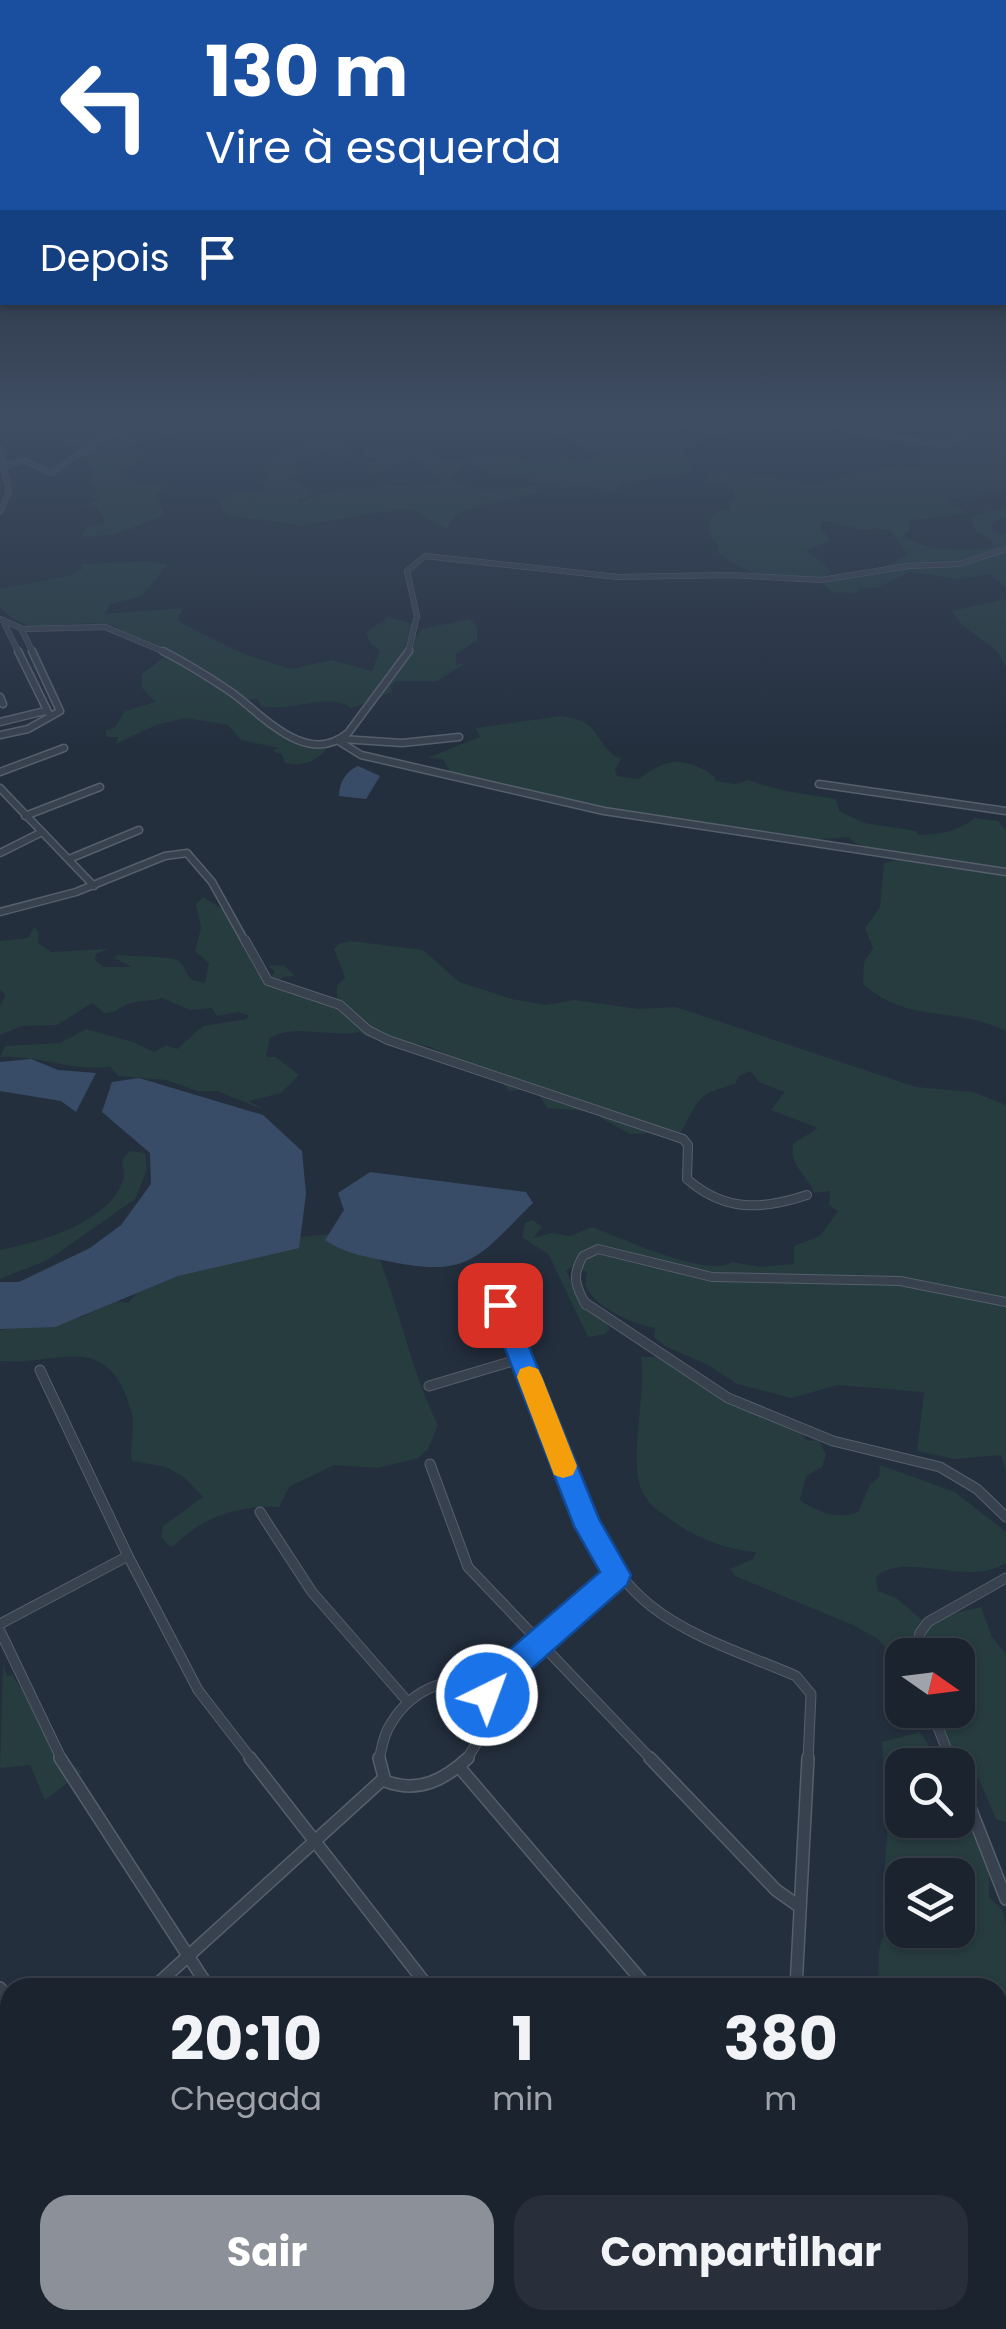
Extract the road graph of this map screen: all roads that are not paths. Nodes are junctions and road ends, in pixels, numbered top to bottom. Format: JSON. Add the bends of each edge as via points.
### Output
{"nodes":[{"id":1,"x":1006,"y":549,"type":"edge"},
{"id":2,"x":2,"y":622,"type":"edge"},
{"id":3,"x":22,"y":630,"type":"junction"},
{"id":4,"x":56,"y":701,"type":"junction"},
{"id":5,"x":46,"y":710,"type":"junction"},
{"id":6,"x":32,"y":719,"type":"junction"},
{"id":7,"x":0,"y":722,"type":"edge"},
{"id":8,"x":0,"y":735,"type":"edge"},
{"id":9,"x":458,"y":736,"type":"dead end"},
{"id":10,"x":340,"y":739,"type":"junction"},
{"id":11,"x":64,"y":748,"type":"dead end"},
{"id":12,"x":0,"y":772,"type":"edge"},
{"id":13,"x":819,"y":784,"type":"dead end"},
{"id":14,"x":100,"y":787,"type":"dead end"},
{"id":15,"x":1,"y":791,"type":"edge"},
{"id":16,"x":1006,"y":810,"type":"edge"},
{"id":17,"x":26,"y":816,"type":"junction"},
{"id":18,"x":139,"y":830,"type":"dead end"},
{"id":19,"x":40,"y":833,"type":"junction"},
{"id":20,"x":0,"y":853,"type":"edge"},
{"id":21,"x":68,"y":859,"type":"junction"},
{"id":22,"x":1006,"y":872,"type":"edge"},
{"id":23,"x":94,"y":886,"type":"junction"},
{"id":24,"x":0,"y":912,"type":"edge"},
{"id":25,"x":807,"y":1195,"type":"dead end"},
{"id":26,"x":476,"y":1290,"type":"dead end"},
{"id":27,"x":1006,"y":1302,"type":"edge"},
{"id":28,"x":523,"y":1358,"type":"junction"},
{"id":29,"x":40,"y":1370,"type":"dead end"},
{"id":30,"x":429,"y":1386,"type":"dead end"},
{"id":31,"x":430,"y":1464,"type":"dead end"},
{"id":32,"x":260,"y":1512,"type":"dead end"},
{"id":33,"x":1006,"y":1517,"type":"edge"},
{"id":34,"x":128,"y":1556,"type":"junction"},
{"id":35,"x":617,"y":1575,"type":"junction"},
{"id":36,"x":1006,"y":1578,"type":"edge"},
{"id":37,"x":0,"y":1628,"type":"edge"},
{"id":38,"x":919,"y":1638,"type":"edge"},
{"id":39,"x":539,"y":1643,"type":"junction"},
{"id":40,"x":484,"y":1690,"type":"junction"},
{"id":41,"x":408,"y":1702,"type":"junction"},
{"id":42,"x":460,"y":1768,"type":"junction"},
{"id":43,"x":381,"y":1781,"type":"junction"},
{"id":44,"x":975,"y":1820,"type":"edge"},
{"id":45,"x":315,"y":1841,"type":"junction"},
{"id":46,"x":1006,"y":1899,"type":"edge"},
{"id":47,"x":800,"y":1907,"type":"junction"},
{"id":48,"x":187,"y":1956,"type":"junction"},
{"id":49,"x":164,"y":1978,"type":"edge"},
{"id":50,"x":202,"y":1978,"type":"edge"},
{"id":51,"x":421,"y":1978,"type":"edge"},
{"id":52,"x":639,"y":1978,"type":"edge"},
{"id":53,"x":796,"y":1978,"type":"edge"}],
"edges":[{"from":1,"to":10,"type":"street","via":[[959,564],[821,580],[618,578],[425,556],[406,571],[414,644],[392,683]]},
{"from":2,"to":3,"type":"street"},
{"from":2,"to":5,"type":"street"},
{"from":3,"to":4,"type":"street"},
{"from":3,"to":10,"type":"street","via":[[118,629],[229,692],[294,739]]},
{"from":4,"to":5,"type":"street"},
{"from":4,"to":5,"type":"street","via":[[60,713]]},
{"from":5,"to":6,"type":"street"},
{"from":6,"to":7,"type":"street"},
{"from":6,"to":8,"type":"street","via":[[28,729]]},
{"from":9,"to":10,"type":"street","via":[[402,744]]},
{"from":10,"to":22,"type":"street","via":[[361,755],[604,811]]},
{"from":11,"to":12,"type":"street"},
{"from":13,"to":16,"type":"street"},
{"from":14,"to":17,"type":"street"},
{"from":15,"to":17,"type":"street"},
{"from":17,"to":19,"type":"street"},
{"from":18,"to":21,"type":"street"},
{"from":19,"to":20,"type":"street"},
{"from":19,"to":21,"type":"street"},
{"from":21,"to":23,"type":"street"},
{"from":23,"to":24,"type":"street"},
{"from":23,"to":25,"type":"street","via":[[187,853],[212,882],[268,981],[340,1005],[388,1040],[683,1139],[687,1179],[720,1204],[749,1210]]},
{"from":26,"to":28,"type":"street","via":[[504,1310]]},
{"from":27,"to":33,"type":"street","via":[[904,1282],[718,1279],[603,1248],[586,1252],[574,1283],[586,1305],[728,1398],[834,1442],[940,1467]]},
{"from":28,"to":30,"type":"street"},
{"from":28,"to":35,"type":"street","via":[[588,1526]]},
{"from":29,"to":34,"type":"street"},
{"from":31,"to":39,"type":"street","via":[[466,1562]]},
{"from":32,"to":41,"type":"street","via":[[312,1592]]},
{"from":34,"to":37,"type":"street"},
{"from":34,"to":45,"type":"street","via":[[198,1690]]},
{"from":35,"to":39,"type":"street"},
{"from":35,"to":47,"type":"street","via":[[672,1620],[796,1676],[809,1689],[814,1704]]},
{"from":36,"to":38,"type":"street","via":[[928,1622]]},
{"from":37,"to":48,"type":"street","via":[[57,1752]]},
{"from":39,"to":40,"type":"street"},
{"from":39,"to":47,"type":"street","via":[[776,1890]]},
{"from":40,"to":41,"type":"street","via":[[452,1682]]},
{"from":40,"to":42,"type":"street","via":[[484,1732]]},
{"from":41,"to":43,"type":"street","via":[[381,1746]]},
{"from":42,"to":43,"type":"street","via":[[413,1788]]},
{"from":42,"to":52,"type":"street"},
{"from":43,"to":45,"type":"street"},
{"from":44,"to":46,"type":"street"},
{"from":45,"to":48,"type":"street"},
{"from":45,"to":51,"type":"street"},
{"from":47,"to":53,"type":"street"},
{"from":48,"to":49,"type":"street"},
{"from":48,"to":50,"type":"street"}]}
